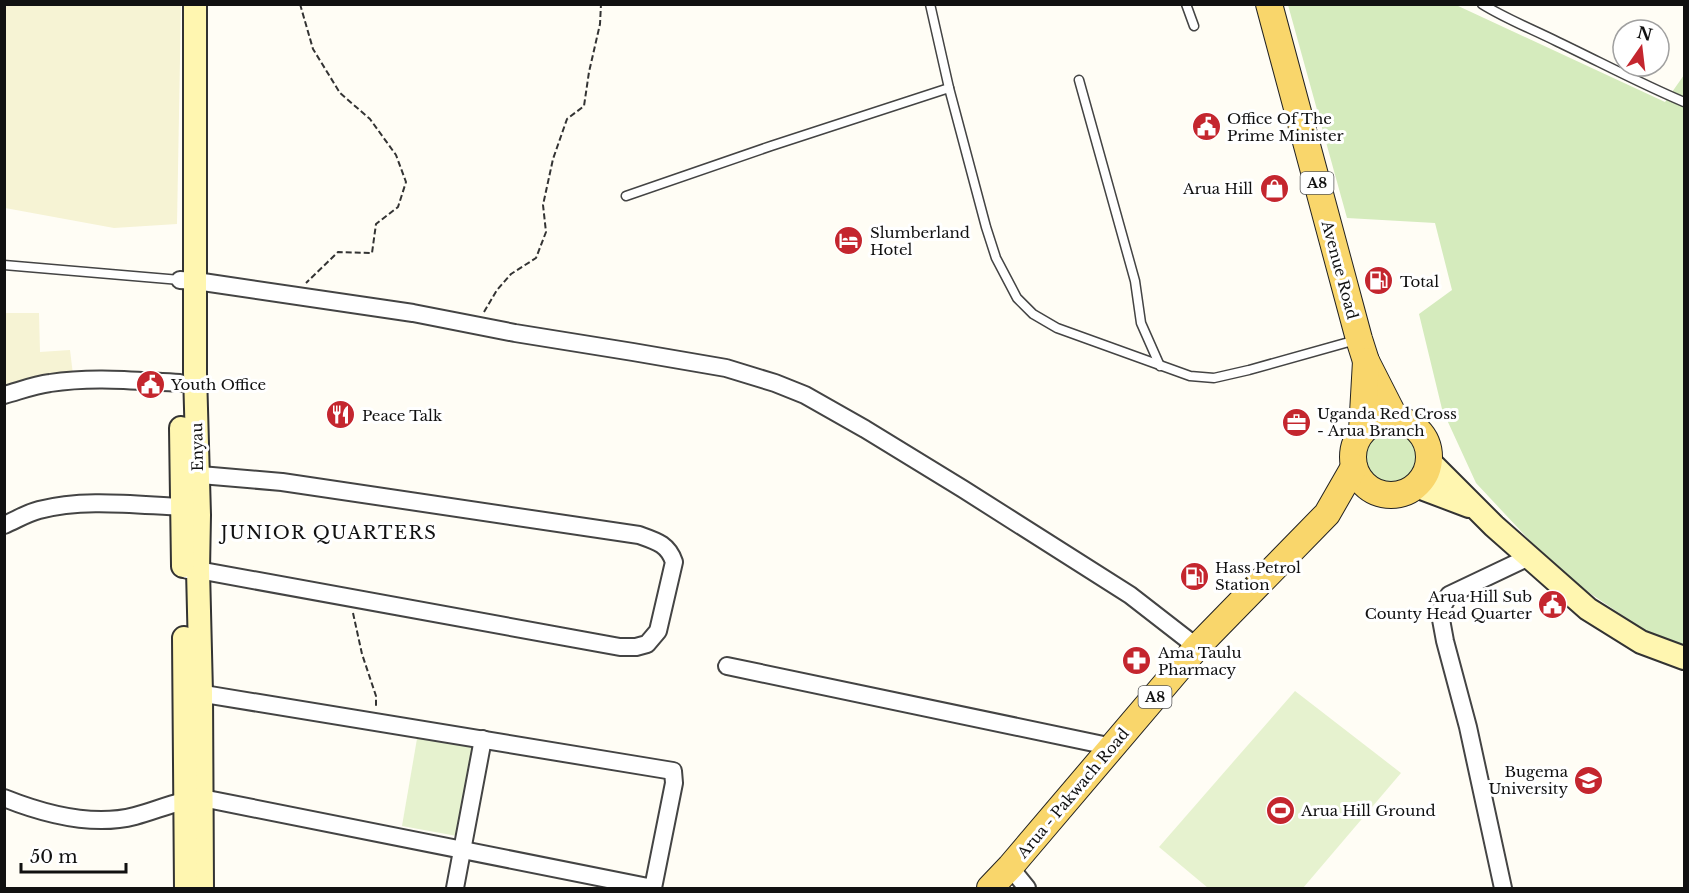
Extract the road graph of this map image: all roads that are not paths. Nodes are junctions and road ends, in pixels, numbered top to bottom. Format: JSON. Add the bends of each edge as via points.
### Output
{"nodes":[{"id":1,"x":181,"y":4,"type":"edge"},
{"id":2,"x":195,"y":4,"type":"edge"},
{"id":3,"x":930,"y":4,"type":"edge"},
{"id":4,"x":1186,"y":4,"type":"edge"},
{"id":5,"x":1269,"y":4,"type":"edge"},
{"id":6,"x":1482,"y":4,"type":"edge"},
{"id":7,"x":1194,"y":26,"type":"dead end"},
{"id":8,"x":1079,"y":80,"type":"dead end"},
{"id":9,"x":949,"y":88,"type":"junction"},
{"id":10,"x":1684,"y":102,"type":"edge"},
{"id":11,"x":626,"y":196,"type":"dead end"},
{"id":12,"x":4,"y":265,"type":"edge"},
{"id":13,"x":188,"y":281,"type":"junction"},
{"id":14,"x":1363,"y":350,"type":"junction"},
{"id":15,"x":1160,"y":366,"type":"junction"},
{"id":16,"x":180,"y":383,"type":"junction"},
{"id":17,"x":4,"y":395,"type":"edge"},
{"id":18,"x":1395,"y":418,"type":"junction"},
{"id":19,"x":1362,"y":431,"type":"junction"},
{"id":20,"x":1430,"y":462,"type":"junction"},
{"id":21,"x":1354,"y":467,"type":"junction"},
{"id":22,"x":189,"y":474,"type":"junction"},
{"id":23,"x":1416,"y":486,"type":"junction"},
{"id":24,"x":1382,"y":494,"type":"junction"},
{"id":25,"x":183,"y":507,"type":"junction"},
{"id":26,"x":1476,"y":508,"type":"junction"},
{"id":27,"x":1327,"y":514,"type":"junction"},
{"id":28,"x":4,"y":525,"type":"edge"},
{"id":29,"x":1528,"y":557,"type":"junction"},
{"id":30,"x":190,"y":570,"type":"junction"},
{"id":31,"x":1197,"y":647,"type":"junction"},
{"id":32,"x":1684,"y":657,"type":"edge"},
{"id":33,"x":727,"y":666,"type":"dead end"},
{"id":34,"x":192,"y":692,"type":"junction"},
{"id":35,"x":483,"y":739,"type":"junction"},
{"id":36,"x":1113,"y":747,"type":"junction"},
{"id":37,"x":4,"y":798,"type":"edge"},
{"id":38,"x":194,"y":799,"type":"junction"},
{"id":39,"x":462,"y":850,"type":"junction"},
{"id":40,"x":1010,"y":867,"type":"junction"},
{"id":41,"x":186,"y":888,"type":"edge"},
{"id":42,"x":202,"y":888,"type":"edge"},
{"id":43,"x":455,"y":888,"type":"edge"},
{"id":44,"x":990,"y":888,"type":"edge"},
{"id":45,"x":1027,"y":888,"type":"edge"},
{"id":46,"x":1503,"y":888,"type":"edge"}],
"edges":[{"from":1,"to":13,"type":"street","name":"Enyau"},
{"from":2,"to":13,"type":"street","name":"Enyau"},
{"from":3,"to":9,"type":"lane"},
{"from":4,"to":7,"type":"lane"},
{"from":5,"to":14,"type":"main road","name":"Avenue Road","number":"A8"},
{"from":6,"to":10,"type":"lane"},
{"from":8,"to":15,"type":"lane","via":[[1135,281],[1141,323]]},
{"from":9,"to":11,"type":"lane"},
{"from":9,"to":15,"type":"lane","via":[[986,228],[996,258],[1017,298],[1034,315],[1057,328]]},
{"from":12,"to":13,"type":"lane"},
{"from":13,"to":16,"type":"street","name":"Enyau"},
{"from":13,"to":22,"type":"street","name":"Enyau","via":[[195,373]]},
{"from":13,"to":31,"type":"street","via":[[413,313],[726,368],[805,395],[1131,595]]},
{"from":14,"to":15,"type":"lane","via":[[1214,378],[1190,376]]},
{"from":14,"to":18,"type":"main road","name":"Avenue Road"},
{"from":14,"to":19,"type":"main road","name":"Avenue Road","number":"A8"},
{"from":16,"to":17,"type":"street","via":[[81,380],[48,383]]},
{"from":16,"to":22,"type":"street","name":"Enyau"},
{"from":18,"to":19,"type":"main road","via":[[1377,421]]},
{"from":18,"to":20,"type":"main road","via":[[1412,424],[1425,436]]},
{"from":19,"to":21,"type":"main road","number":"A8","via":[[1354,448]]},
{"from":20,"to":23,"type":"main road"},
{"from":20,"to":26,"type":"street"},
{"from":21,"to":24,"type":"main road","via":[[1365,484]]},
{"from":21,"to":27,"type":"main road","name":"Arua - Pakwach Road","number":"A8"},
{"from":22,"to":25,"type":"street","name":"Enyau"},
{"from":22,"to":30,"type":"street","name":"Enyau","via":[[199,515]]},
{"from":22,"to":30,"type":"street","via":[[282,482],[639,534],[659,542],[674,562],[658,631],[647,644],[636,647]]},
{"from":23,"to":24,"type":"main road","via":[[1400,494]]},
{"from":23,"to":26,"type":"street"},
{"from":24,"to":27,"type":"main road","name":"Arua - Pakwach Road"},
{"from":25,"to":28,"type":"street","via":[[60,505],[36,510]]},
{"from":25,"to":30,"type":"street","name":"Enyau"},
{"from":26,"to":29,"type":"street"},
{"from":27,"to":31,"type":"main road","name":"Arua - Pakwach Road","number":"A8"},
{"from":29,"to":32,"type":"street","via":[[1588,609],[1641,642]]},
{"from":29,"to":46,"type":"street","via":[[1449,595],[1440,614]]},
{"from":30,"to":34,"type":"street","name":"Enyau"},
{"from":31,"to":36,"type":"main road","name":"Arua - Pakwach Road","number":"A8"},
{"from":33,"to":36,"type":"street"},
{"from":34,"to":35,"type":"street"},
{"from":34,"to":38,"type":"street","name":"Enyau"},
{"from":35,"to":39,"type":"street"},
{"from":35,"to":39,"type":"street","via":[[673,771],[674,783],[653,888]]},
{"from":36,"to":40,"type":"main road","name":"Arua - Pakwach Road","number":"A8"},
{"from":37,"to":38,"type":"street","via":[[35,809],[100,820],[134,816]]},
{"from":38,"to":39,"type":"street"},
{"from":38,"to":41,"type":"street","name":"Enyau"},
{"from":38,"to":42,"type":"street","name":"Enyau"},
{"from":39,"to":43,"type":"street"},
{"from":40,"to":44,"type":"main road","name":"Arua - Pakwach Road","number":"A8"},
{"from":40,"to":45,"type":"street"}]}
